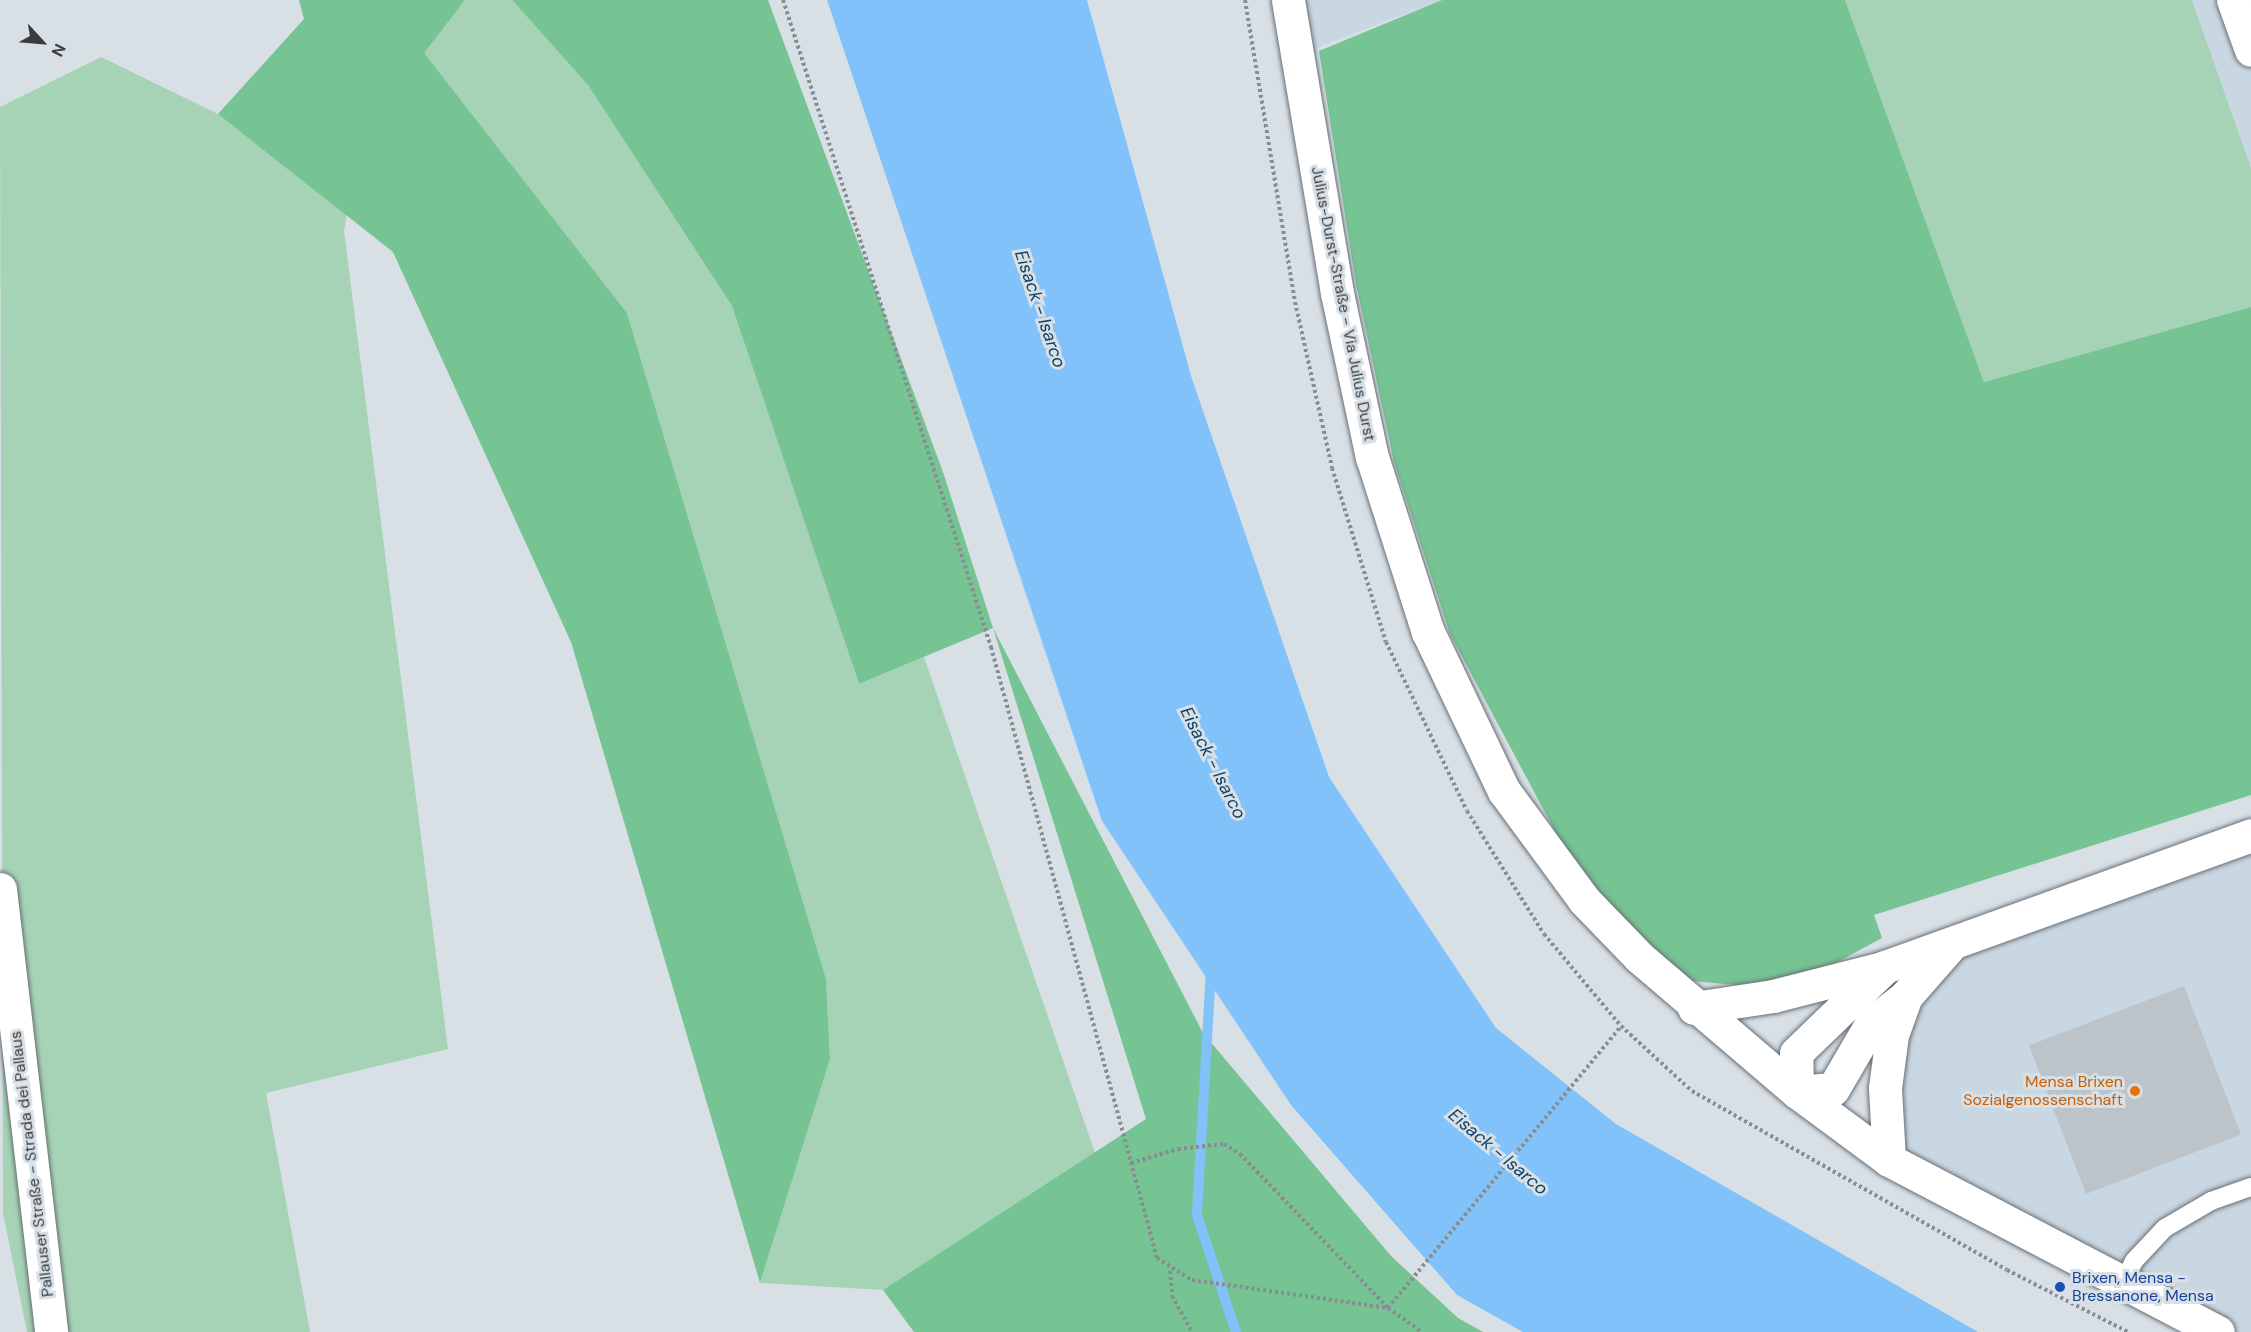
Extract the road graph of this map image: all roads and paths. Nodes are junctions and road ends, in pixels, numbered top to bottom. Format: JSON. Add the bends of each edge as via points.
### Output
{"nodes":[{"id":1,"x":783,"y":0,"type":"edge"},
{"id":2,"x":1245,"y":0,"type":"edge"},
{"id":3,"x":1288,"y":0,"type":"edge"},
{"id":4,"x":2234,"y":0,"type":"edge"},
{"id":5,"x":2251,"y":50,"type":"edge"},
{"id":6,"x":2251,"y":835,"type":"edge"},
{"id":7,"x":0,"y":889,"type":"edge"},
{"id":8,"x":1950,"y":946,"type":"junction"},
{"id":9,"x":1885,"y":967,"type":"junction"},
{"id":10,"x":1906,"y":996,"type":"junction"},
{"id":11,"x":1694,"y":1008,"type":"junction"},
{"id":12,"x":1621,"y":1026,"type":"junction"},
{"id":13,"x":1797,"y":1092,"type":"junction"},
{"id":14,"x":1889,"y":1160,"type":"junction"},
{"id":15,"x":1131,"y":1163,"type":"junction"},
{"id":16,"x":2251,"y":1187,"type":"edge"},
{"id":17,"x":1170,"y":1271,"type":"junction"},
{"id":18,"x":2122,"y":1284,"type":"junction"},
{"id":19,"x":1388,"y":1308,"type":"junction"},
{"id":20,"x":51,"y":1332,"type":"edge"},
{"id":21,"x":1192,"y":1332,"type":"edge"},
{"id":22,"x":1422,"y":1332,"type":"edge"},
{"id":23,"x":2128,"y":1332,"type":"edge"},
{"id":24,"x":2218,"y":1332,"type":"edge"}],
"edges":[{"from":1,"to":15,"type":"path","via":[[991,646]]},
{"from":2,"to":12,"type":"path","via":[[1297,313],[1332,468],[1386,642],[1467,811],[1544,934]]},
{"from":3,"to":11,"type":"street","name":"Julius-Durst-Straße - Via Julius Durst","via":[[1337,293],[1372,457],[1428,632],[1504,791],[1584,900]]},
{"from":4,"to":5,"type":"street"},
{"from":6,"to":8,"type":"street"},
{"from":7,"to":20,"type":"street","name":"Pallauser Straße - Strada dei Pallaus"},
{"from":8,"to":9,"type":"street"},
{"from":8,"to":10,"type":"street"},
{"from":9,"to":11,"type":"street","via":[[1773,996]]},
{"from":9,"to":13,"type":"street","via":[[1796,1053]]},
{"from":10,"to":13,"type":"street","via":[[1871,1024],[1833,1089]]},
{"from":10,"to":14,"type":"street","via":[[1892,1035],[1885,1088]]},
{"from":11,"to":13,"type":"street","name":"Julius-Durst-Straße - Via Julius Durst"},
{"from":12,"to":19,"type":"path"},
{"from":12,"to":23,"type":"path","via":[[1692,1091],[1976,1253]]},
{"from":13,"to":14,"type":"street","name":"Julius-Durst-Straße - Via Julius Durst"},
{"from":14,"to":18,"type":"street","name":"Julius-Durst-Straße - Via Julius Durst"},
{"from":15,"to":17,"type":"path","via":[[1157,1258]]},
{"from":15,"to":19,"type":"path","via":[[1178,1149],[1224,1144],[1240,1154]]},
{"from":16,"to":18,"type":"lane","via":[[2211,1201],[2165,1228],[2134,1261]]},
{"from":17,"to":19,"type":"path","via":[[1192,1280]]},
{"from":17,"to":21,"type":"path","via":[[1172,1296]]},
{"from":18,"to":24,"type":"street","name":"Julius-Durst-Straße - Via Julius Durst"},
{"from":19,"to":22,"type":"path"}]}
